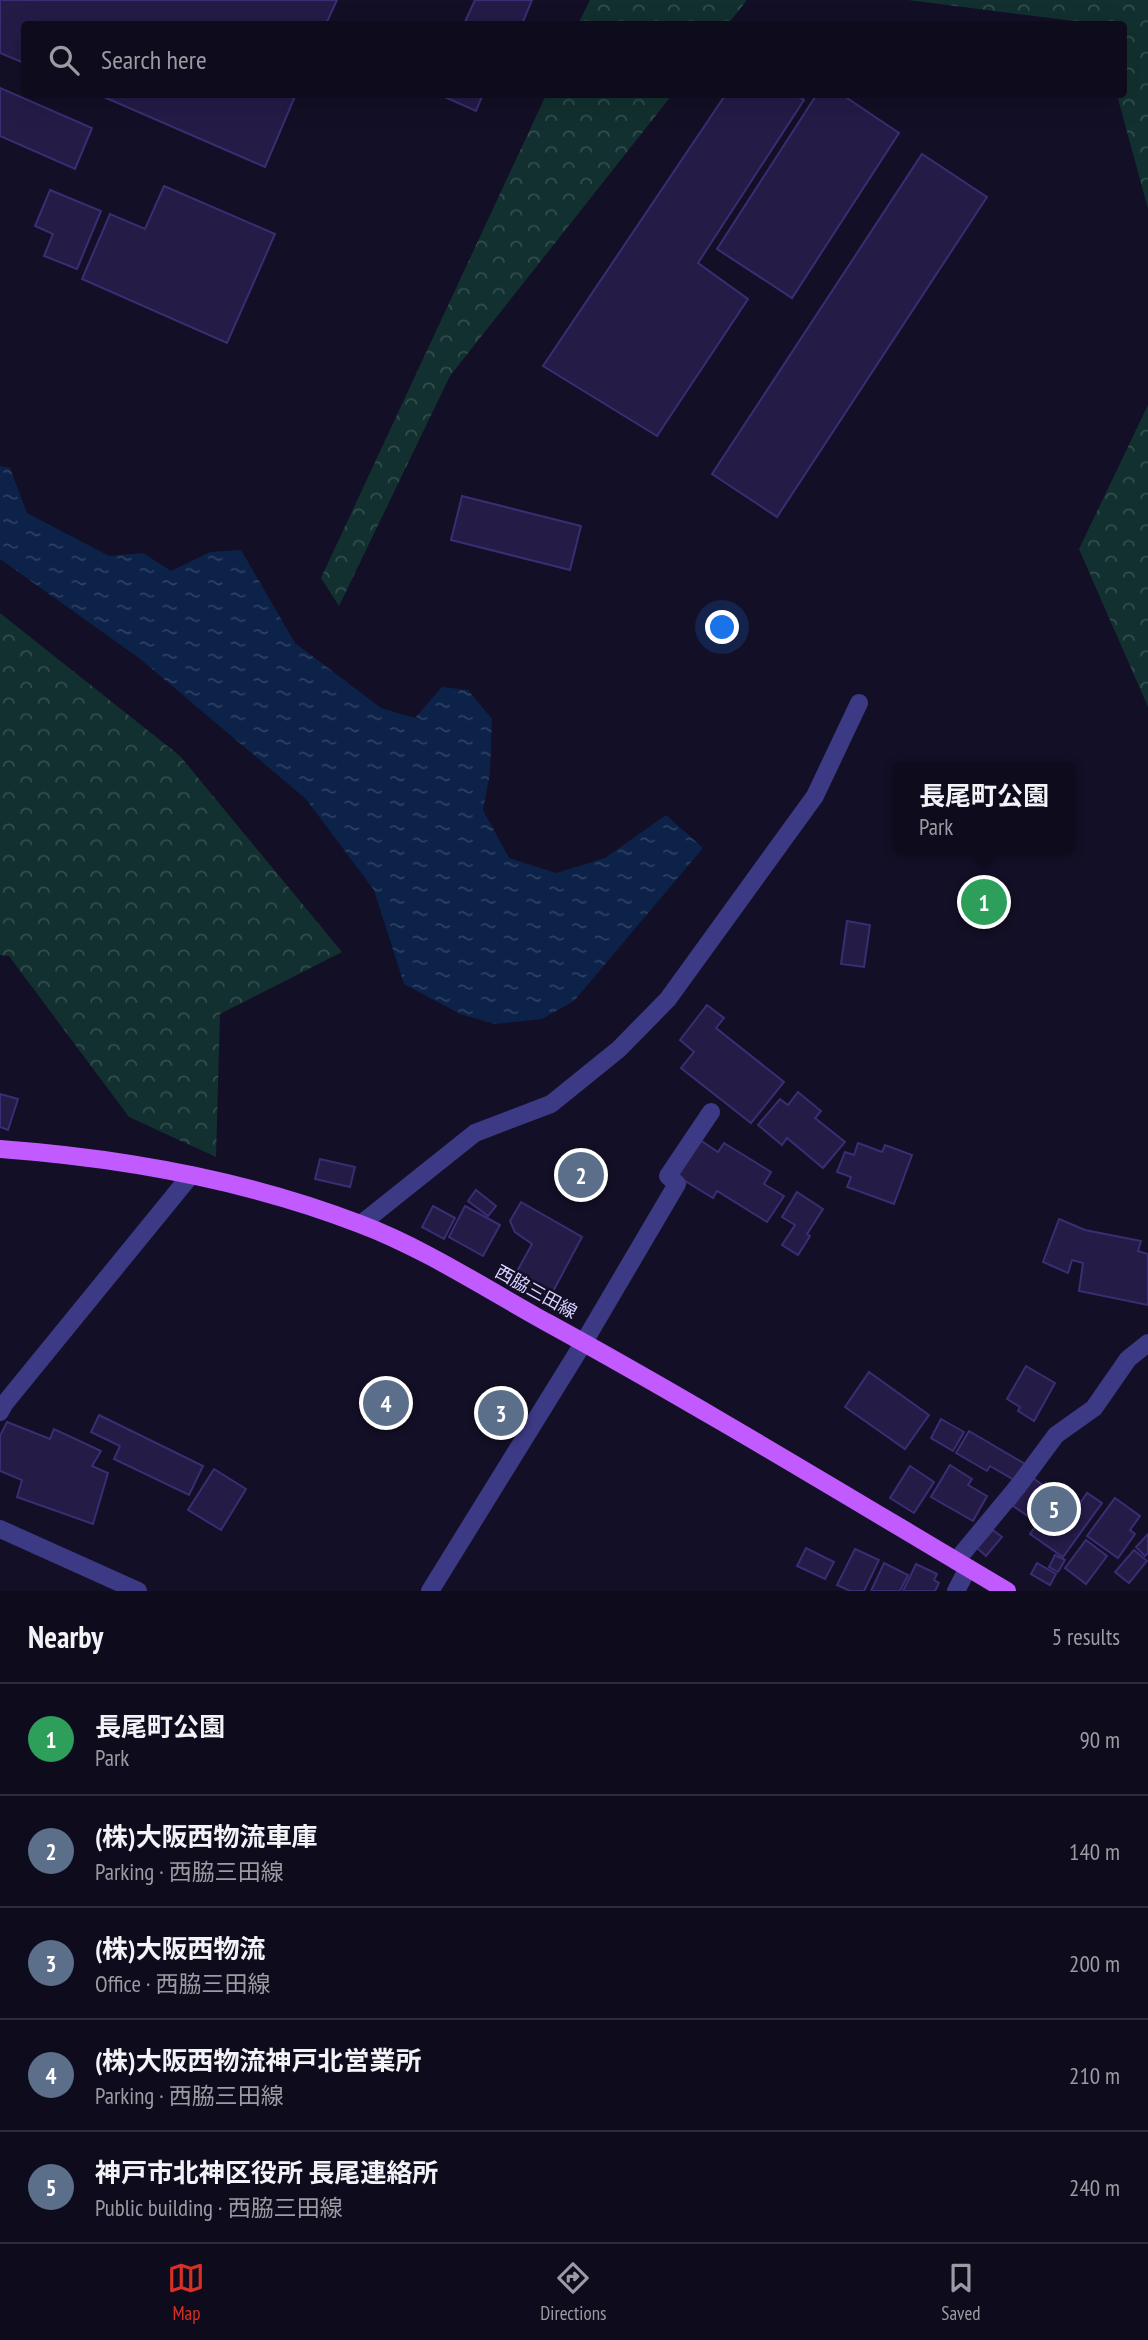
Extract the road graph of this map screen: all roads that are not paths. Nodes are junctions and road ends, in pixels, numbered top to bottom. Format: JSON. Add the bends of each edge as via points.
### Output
{"nodes":[{"id":1,"x":859,"y":703,"type":"dead end"},
{"id":2,"x":711,"y":1112,"type":"dead end"},
{"id":3,"x":0,"y":1149,"type":"edge"},
{"id":4,"x":191,"y":1175,"type":"junction"},
{"id":5,"x":361,"y":1224,"type":"junction"},
{"id":6,"x":584,"y":1342,"type":"junction"},
{"id":7,"x":1148,"y":1343,"type":"edge"},
{"id":8,"x":0,"y":1412,"type":"edge"},
{"id":9,"x":0,"y":1529,"type":"edge"},
{"id":10,"x":962,"y":1565,"type":"junction"},
{"id":11,"x":138,"y":1591,"type":"edge"},
{"id":12,"x":430,"y":1591,"type":"edge"},
{"id":13,"x":956,"y":1591,"type":"edge"},
{"id":14,"x":1007,"y":1591,"type":"edge"}],
"edges":[{"from":1,"to":5,"type":"street","via":[[815,796],[668,999],[619,1049],[551,1104],[475,1133]]},
{"from":2,"to":6,"type":"street","via":[[668,1176],[677,1184]]},
{"from":3,"to":4,"type":"main road","name":"西脇三田線"},
{"from":4,"to":5,"type":"main road","name":"西脇三田線"},
{"from":4,"to":8,"type":"street"},
{"from":5,"to":6,"type":"main road","name":"西脇三田線"},
{"from":6,"to":10,"type":"main road","name":"西脇三田線"},
{"from":6,"to":12,"type":"street"},
{"from":7,"to":10,"type":"street","via":[[1128,1359],[1094,1408],[1056,1435]]},
{"from":9,"to":11,"type":"street"},
{"from":10,"to":13,"type":"street"},
{"from":10,"to":14,"type":"main road","name":"西脇三田線"}]}
